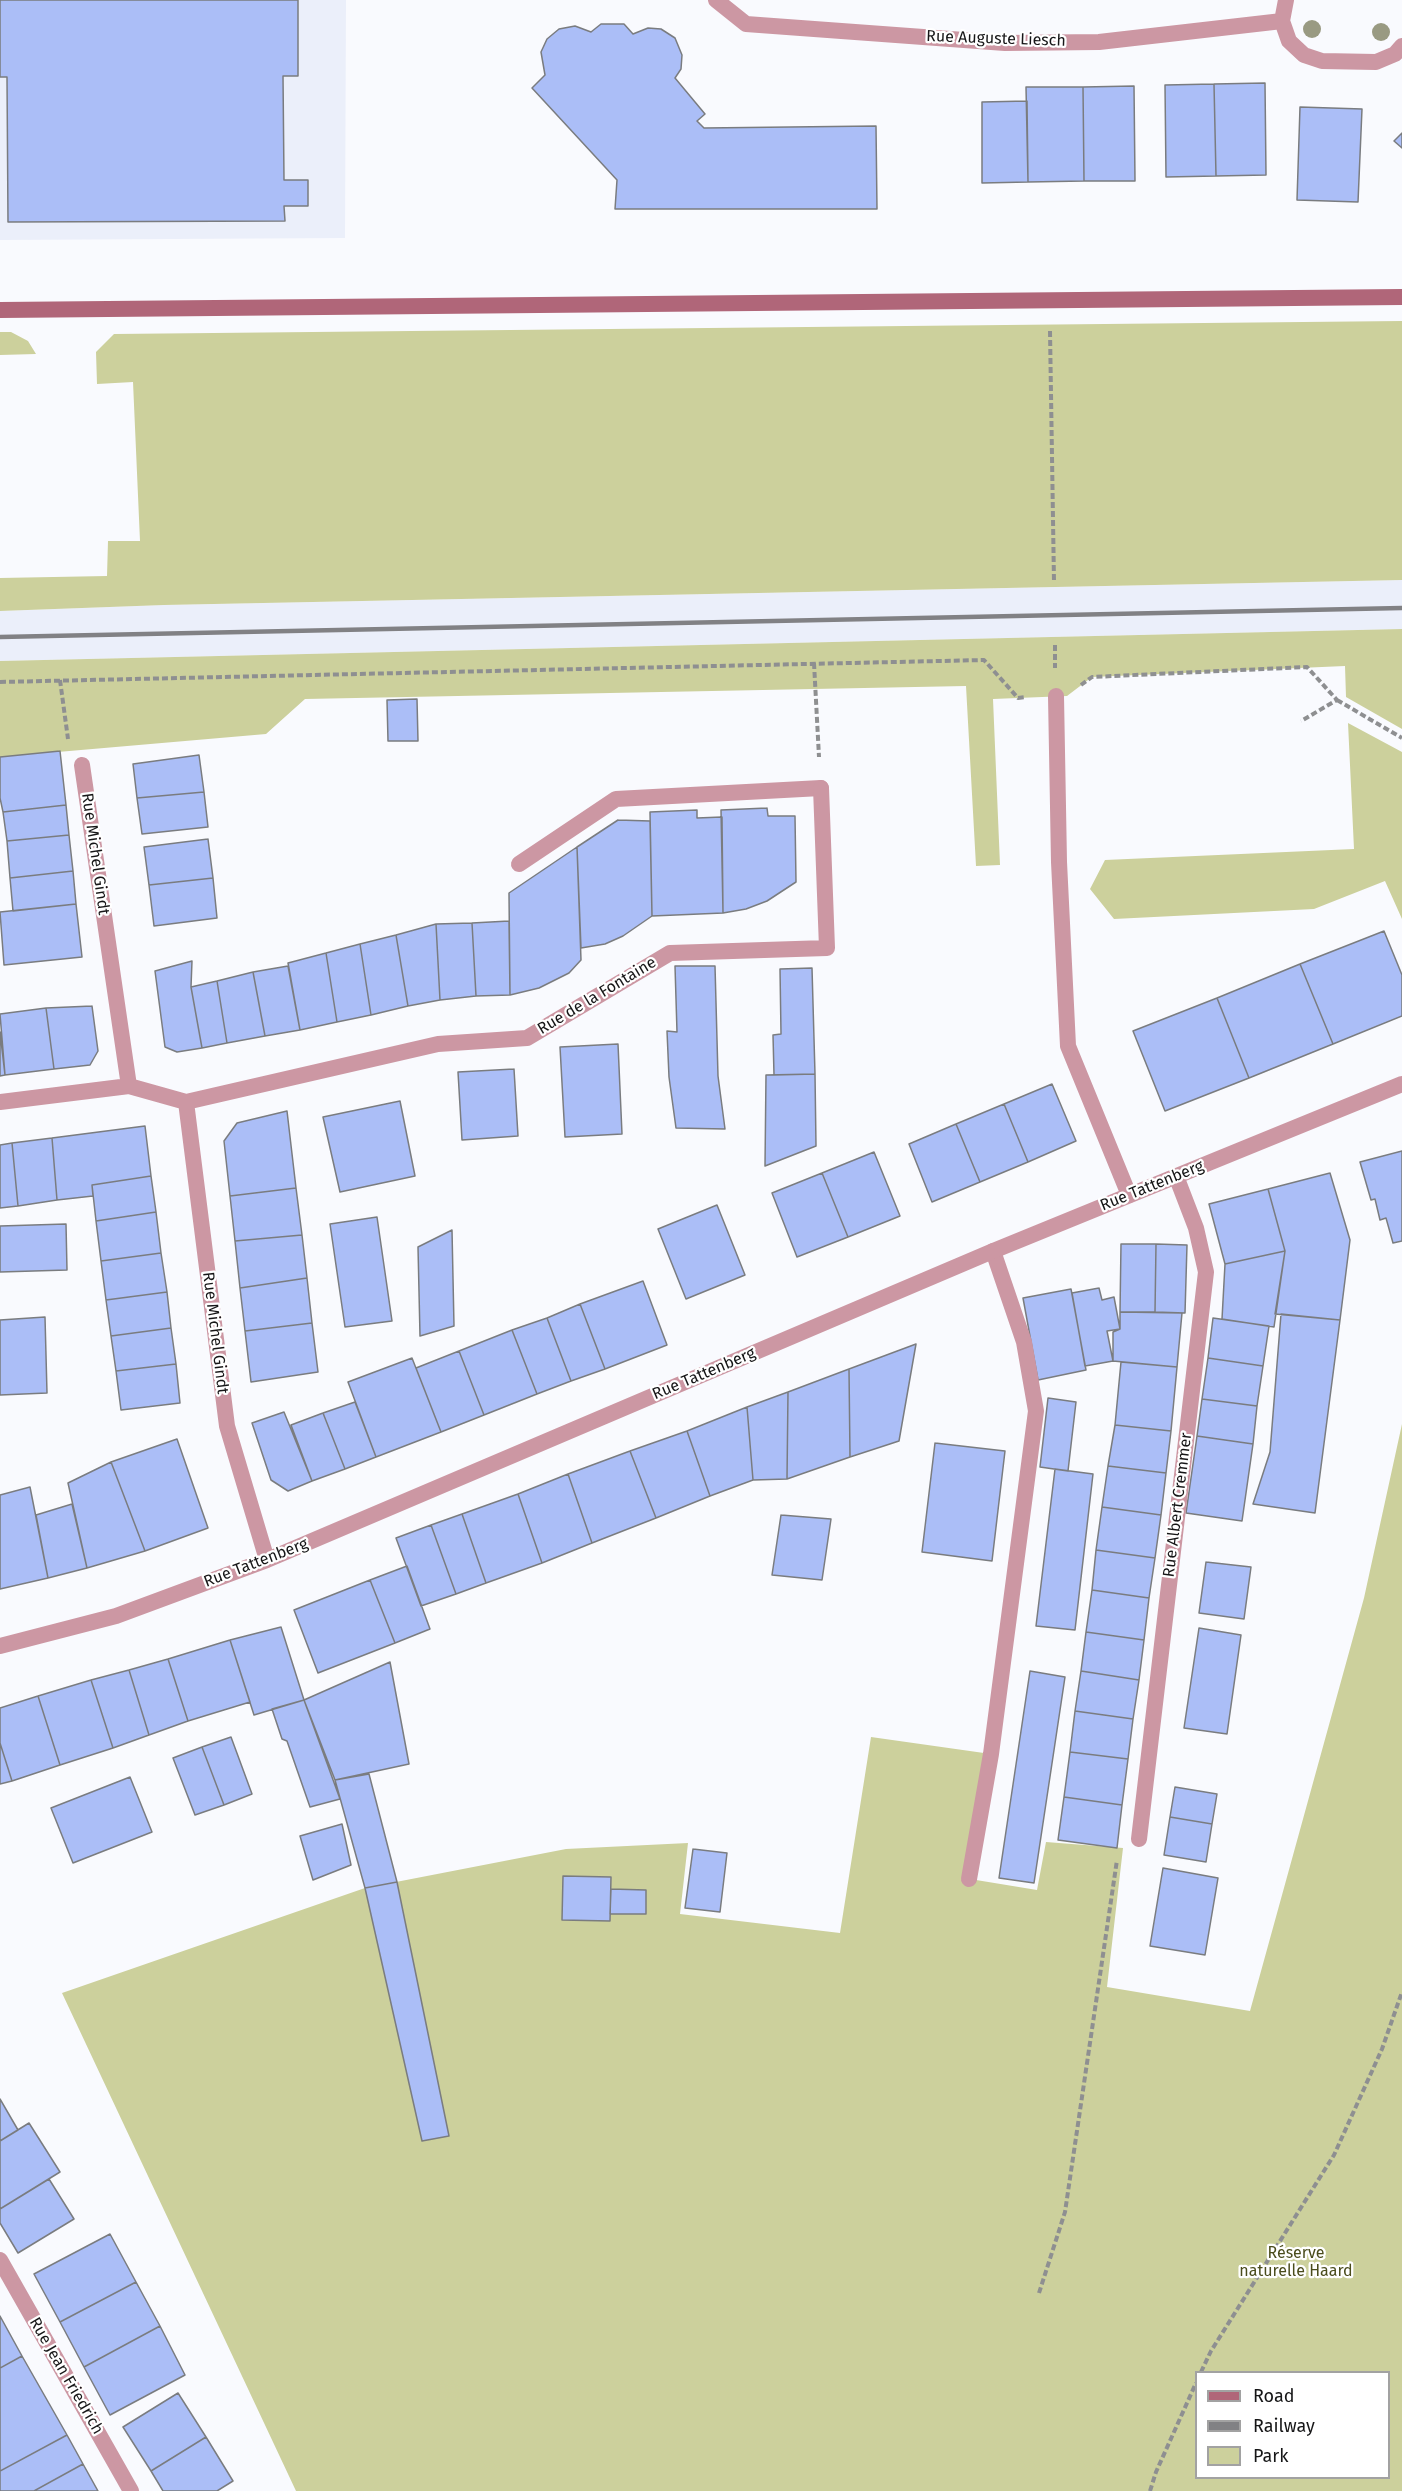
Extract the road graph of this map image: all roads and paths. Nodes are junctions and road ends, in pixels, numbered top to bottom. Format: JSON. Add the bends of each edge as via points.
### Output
{"nodes":[{"id":1,"x":716,"y":0,"type":"edge"},
{"id":2,"x":1286,"y":0,"type":"edge"},
{"id":3,"x":1282,"y":21,"type":"junction"},
{"id":4,"x":1402,"y":46,"type":"edge"},
{"id":5,"x":1402,"y":297,"type":"edge"},
{"id":6,"x":1049,"y":301,"type":"junction"},
{"id":7,"x":0,"y":310,"type":"edge"},
{"id":8,"x":1054,"y":582,"type":"dead end"},
{"id":9,"x":814,"y":663,"type":"junction"},
{"id":10,"x":60,"y":680,"type":"junction"},
{"id":11,"x":0,"y":682,"type":"edge"},
{"id":12,"x":1056,"y":696,"type":"junction"},
{"id":13,"x":1337,"y":700,"type":"junction"},
{"id":14,"x":1301,"y":721,"type":"dead end"},
{"id":15,"x":1402,"y":738,"type":"edge"},
{"id":16,"x":818,"y":745,"type":"dead end"},
{"id":17,"x":82,"y":765,"type":"joint"},
{"id":18,"x":519,"y":864,"type":"dead end"},
{"id":19,"x":1402,"y":1084,"type":"edge"},
{"id":20,"x":129,"y":1086,"type":"junction"},
{"id":21,"x":0,"y":1102,"type":"edge"},
{"id":22,"x":186,"y":1102,"type":"junction"},
{"id":23,"x":1176,"y":1176,"type":"junction"},
{"id":24,"x":1129,"y":1195,"type":"junction"},
{"id":25,"x":993,"y":1251,"type":"junction"},
{"id":26,"x":267,"y":1560,"type":"junction"},
{"id":27,"x":0,"y":1646,"type":"edge"},
{"id":28,"x":1139,"y":1839,"type":"joint"},
{"id":29,"x":969,"y":1879,"type":"dead end"},
{"id":30,"x":1402,"y":1992,"type":"edge"},
{"id":31,"x":0,"y":2260,"type":"edge"},
{"id":32,"x":1039,"y":2293,"type":"dead end"},
{"id":33,"x":1202,"y":2371,"type":"edge"},
{"id":34,"x":1195,"y":2387,"type":"edge"},
{"id":35,"x":131,"y":2491,"type":"edge"},
{"id":36,"x":1150,"y":2491,"type":"edge"}],
"edges":[{"from":1,"to":3,"type":"street","name":"Rue Auguste Liesch","via":[[746,24],[1005,43],[1099,42]]},
{"from":2,"to":3,"type":"street"},
{"from":3,"to":4,"type":"street","via":[[1289,40],[1304,55],[1322,61],[1376,62],[1395,54]]},
{"from":5,"to":6,"type":"main road"},
{"from":6,"to":7,"type":"main road"},
{"from":6,"to":8,"type":"path"},
{"from":9,"to":10,"type":"path"},
{"from":9,"to":12,"type":"path","via":[[984,660],[1018,698]]},
{"from":9,"to":16,"type":"path"},
{"from":10,"to":11,"type":"path"},
{"from":10,"to":17,"type":"path","via":[[69,752]]},
{"from":12,"to":13,"type":"path","via":[[1067,696],[1092,677],[1307,667]]},
{"from":12,"to":24,"type":"street","via":[[1068,1046]]},
{"from":13,"to":14,"type":"path"},
{"from":13,"to":15,"type":"path"},
{"from":17,"to":20,"type":"street","name":"Rue Michel Gindt"},
{"from":18,"to":22,"type":"street","name":"Rue de la Fontaine","via":[[616,799],[821,788],[827,948],[670,953],[527,1038],[438,1044]]},
{"from":19,"to":23,"type":"street","name":"Rue Tattenberg"},
{"from":20,"to":21,"type":"street","name":"Rue de la Fontaine"},
{"from":20,"to":22,"type":"street","name":"Rue de la Fontaine"},
{"from":22,"to":26,"type":"street","name":"Rue Michel Gindt","via":[[227,1426]]},
{"from":23,"to":24,"type":"street","name":"Rue Tattenberg"},
{"from":23,"to":28,"type":"street","name":"Rue Albert Cremmer","via":[[1196,1228],[1206,1272]]},
{"from":24,"to":25,"type":"street","name":"Rue Tattenberg"},
{"from":25,"to":26,"type":"street","name":"Rue Tattenberg"},
{"from":25,"to":29,"type":"street","via":[[1024,1342],[1036,1412],[992,1754]]},
{"from":26,"to":27,"type":"street","name":"Rue Tattenberg","via":[[116,1616]]},
{"from":28,"to":32,"type":"path","via":[[1121,1838],[1065,2212]]},
{"from":30,"to":33,"type":"path","via":[[1382,2049],[1334,2155]]},
{"from":31,"to":35,"type":"street","name":"Rue Jean Friedrich"},
{"from":34,"to":36,"type":"path"}]}
